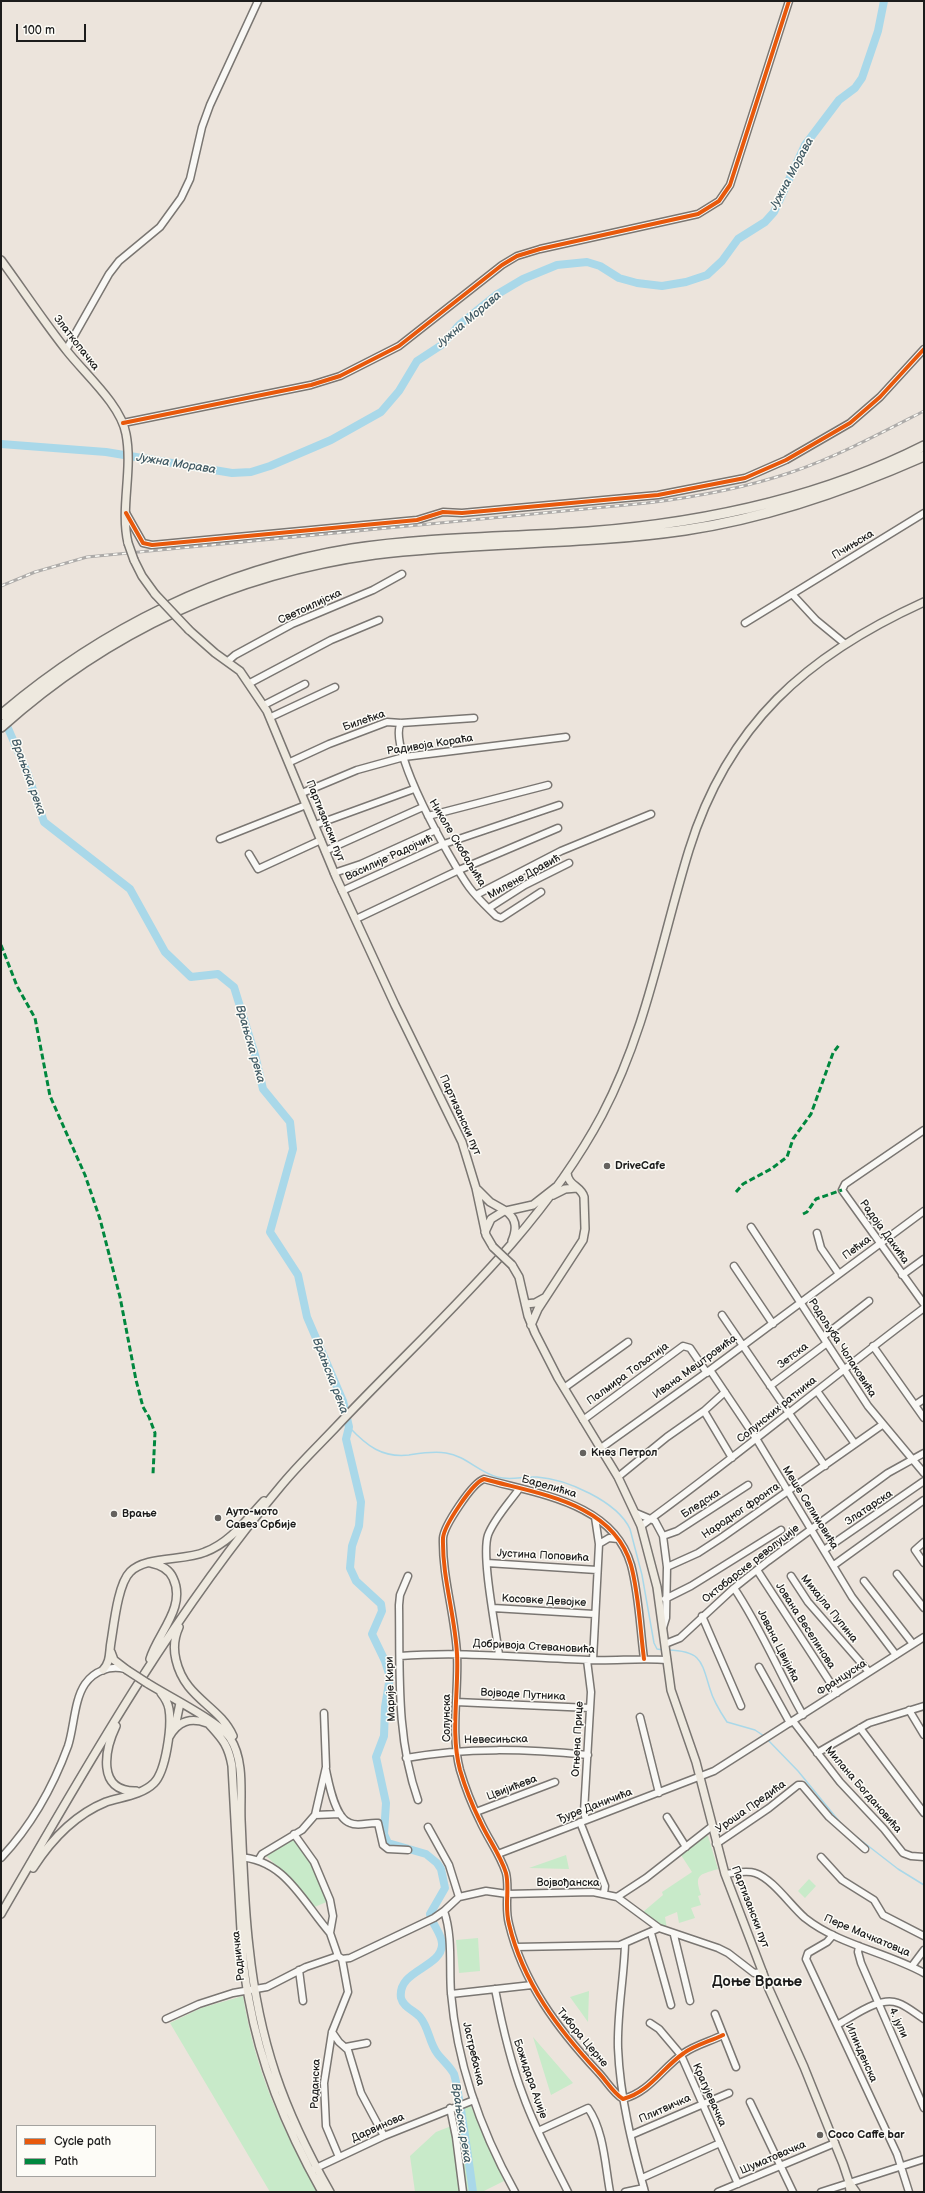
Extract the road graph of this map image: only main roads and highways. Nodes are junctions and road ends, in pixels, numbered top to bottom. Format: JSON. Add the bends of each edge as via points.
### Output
{"nodes":[{"id":1,"x":1,"y":260,"type":"edge"},
{"id":2,"x":924,"y":446,"type":"edge"},
{"id":3,"x":924,"y":456,"type":"edge"},
{"id":4,"x":126,"y":489,"type":"joint"},
{"id":5,"x":924,"y":602,"type":"edge"},
{"id":6,"x":7,"y":714,"type":"edge"},
{"id":7,"x":1,"y":727,"type":"edge"},
{"id":8,"x":567,"y":1173,"type":"junction"},
{"id":9,"x":558,"y":1185,"type":"junction"},
{"id":10,"x":476,"y":1188,"type":"junction"},
{"id":11,"x":577,"y":1188,"type":"junction"},
{"id":12,"x":551,"y":1195,"type":"junction"},
{"id":13,"x":505,"y":1211,"type":"junction"},
{"id":14,"x":485,"y":1232,"type":"junction"},
{"id":15,"x":510,"y":1245,"type":"junction"},
{"id":16,"x":546,"y":1297,"type":"junction"},
{"id":17,"x":526,"y":1304,"type":"junction"},
{"id":18,"x":531,"y":1325,"type":"junction"},
{"id":19,"x":279,"y":1488,"type":"junction"},
{"id":20,"x":143,"y":1564,"type":"junction"},
{"id":21,"x":200,"y":1590,"type":"junction"},
{"id":22,"x":110,"y":1650,"type":"junction"},
{"id":23,"x":149,"y":1665,"type":"junction"},
{"id":24,"x":103,"y":1670,"type":"road end"},
{"id":25,"x":161,"y":1692,"type":"junction"},
{"id":26,"x":180,"y":1703,"type":"junction"},
{"id":27,"x":121,"y":1710,"type":"junction"},
{"id":28,"x":206,"y":1720,"type":"junction"},
{"id":29,"x":176,"y":1727,"type":"junction"},
{"id":30,"x":168,"y":1740,"type":"junction"},
{"id":31,"x":239,"y":1761,"type":"junction"},
{"id":32,"x":142,"y":1790,"type":"junction"},
{"id":33,"x":240,"y":1857,"type":"junction"},
{"id":34,"x":22,"y":1877,"type":"junction"},
{"id":35,"x":1,"y":1914,"type":"edge"},
{"id":36,"x":313,"y":2170,"type":"junction"},
{"id":37,"x":849,"y":2182,"type":"junction"},
{"id":38,"x":322,"y":2192,"type":"edge"},
{"id":39,"x":330,"y":2192,"type":"edge"},
{"id":40,"x":850,"y":2192,"type":"edge"},
{"id":41,"x":856,"y":2192,"type":"edge"}],
"edges":[{"from":1,"to":4,"type":"main road","name":"Златкопачка","via":[[123,423],[127,441]]},
{"from":2,"to":6,"type":"highway","via":[[831,486],[767,504],[693,520],[588,532],[403,543],[352,549],[272,566],[217,584],[152,613],[62,667]]},
{"from":3,"to":6,"type":"highway","via":[[824,497],[703,528],[591,540],[377,554],[271,575],[220,592],[142,628],[75,668]]},
{"from":4,"to":10,"type":"main road","name":"Партизански пут","bridge":true,"via":[[128,543],[142,576],[155,594],[189,630],[240,671],[271,717],[342,891],[458,1132]]},
{"from":5,"to":8,"type":"main road","via":[[844,643],[812,666],[775,701],[742,740],[714,786],[690,848],[649,999],[624,1069],[598,1121]]},
{"from":6,"to":7,"type":"highway"},
{"from":8,"to":9,"type":"main road"},
{"from":8,"to":11,"type":"main road","via":[[569,1181]]},
{"from":9,"to":12,"type":"main road"},
{"from":9,"to":13,"type":"main road","via":[[533,1205]]},
{"from":10,"to":13,"type":"main road","via":[[490,1202]]},
{"from":10,"to":14,"type":"main road","name":"Партизански пут"},
{"from":11,"to":12,"type":"main road","via":[[565,1189]]},
{"from":11,"to":16,"type":"main road","via":[[584,1197],[584,1236]]},
{"from":12,"to":15,"type":"main road"},
{"from":13,"to":14,"type":"main road","via":[[491,1219]]},
{"from":13,"to":15,"type":"main road","via":[[513,1217],[516,1227]]},
{"from":14,"to":17,"type":"main road","name":"Партизански пут","bridge":true,"via":[[493,1247],[518,1273]]},
{"from":15,"to":19,"type":"main road"},
{"from":16,"to":17,"type":"main road","via":[[538,1302]]},
{"from":16,"to":18,"type":"main road"},
{"from":17,"to":18,"type":"main road","name":"Партизански пут"},
{"from":18,"to":37,"type":"main road","name":"Партизански пут","via":[[564,1388],[618,1477],[636,1512],[655,1575],[674,1700],[700,1776],[725,1874]]},
{"from":19,"to":20,"type":"main road","via":[[222,1543],[197,1555]]},
{"from":19,"to":21,"type":"main road"},
{"from":20,"to":22,"type":"main road","via":[[132,1570],[125,1580]]},
{"from":20,"to":23,"type":"main road","via":[[157,1565],[169,1571],[177,1594],[172,1613],[153,1651]]},
{"from":21,"to":23,"type":"main road"},
{"from":21,"to":31,"type":"main road","via":[[197,1600],[176,1635],[176,1661],[190,1690],[224,1721],[231,1732],[238,1749]]},
{"from":22,"to":24,"type":"main road","via":[[109,1662]]},
{"from":22,"to":25,"type":"main road","name":"Радничка","bridge":true,"via":[[114,1660],[126,1670]]},
{"from":23,"to":27,"type":"main road"},
{"from":25,"to":26,"type":"main road","name":"Радничка"},
{"from":25,"to":30,"type":"main road","via":[[169,1710]]},
{"from":26,"to":28,"type":"main road","name":"Радничка"},
{"from":26,"to":29,"type":"main road"},
{"from":27,"to":32,"type":"main road","via":[[120,1719],[106,1752],[107,1770],[113,1782],[121,1788],[130,1791]]},
{"from":27,"to":34,"type":"main road"},
{"from":28,"to":29,"type":"main road","via":[[187,1720]]},
{"from":28,"to":31,"type":"main road","name":"Радничка","via":[[219,1726],[230,1736]]},
{"from":28,"to":33,"type":"main road","name":"Радничка","via":[[220,1734],[230,1753]]},
{"from":29,"to":30,"type":"main road"},
{"from":30,"to":32,"type":"main road","via":[[160,1775],[152,1785]]},
{"from":31,"to":33,"type":"main road","name":"Радничка"},
{"from":32,"to":34,"type":"main road","via":[[83,1813],[60,1833],[29,1874]]},
{"from":33,"to":36,"type":"main road","name":"Радничка","via":[[241,1938],[251,1990],[254,2026],[270,2081],[284,2117]]},
{"from":34,"to":35,"type":"main road"},
{"from":36,"to":38,"type":"main road","name":"Радничка"},
{"from":36,"to":39,"type":"main road","name":"Радничка"},
{"from":37,"to":40,"type":"main road","name":"Партизански пут"},
{"from":37,"to":41,"type":"main road","name":"Партизански пут"}]}
